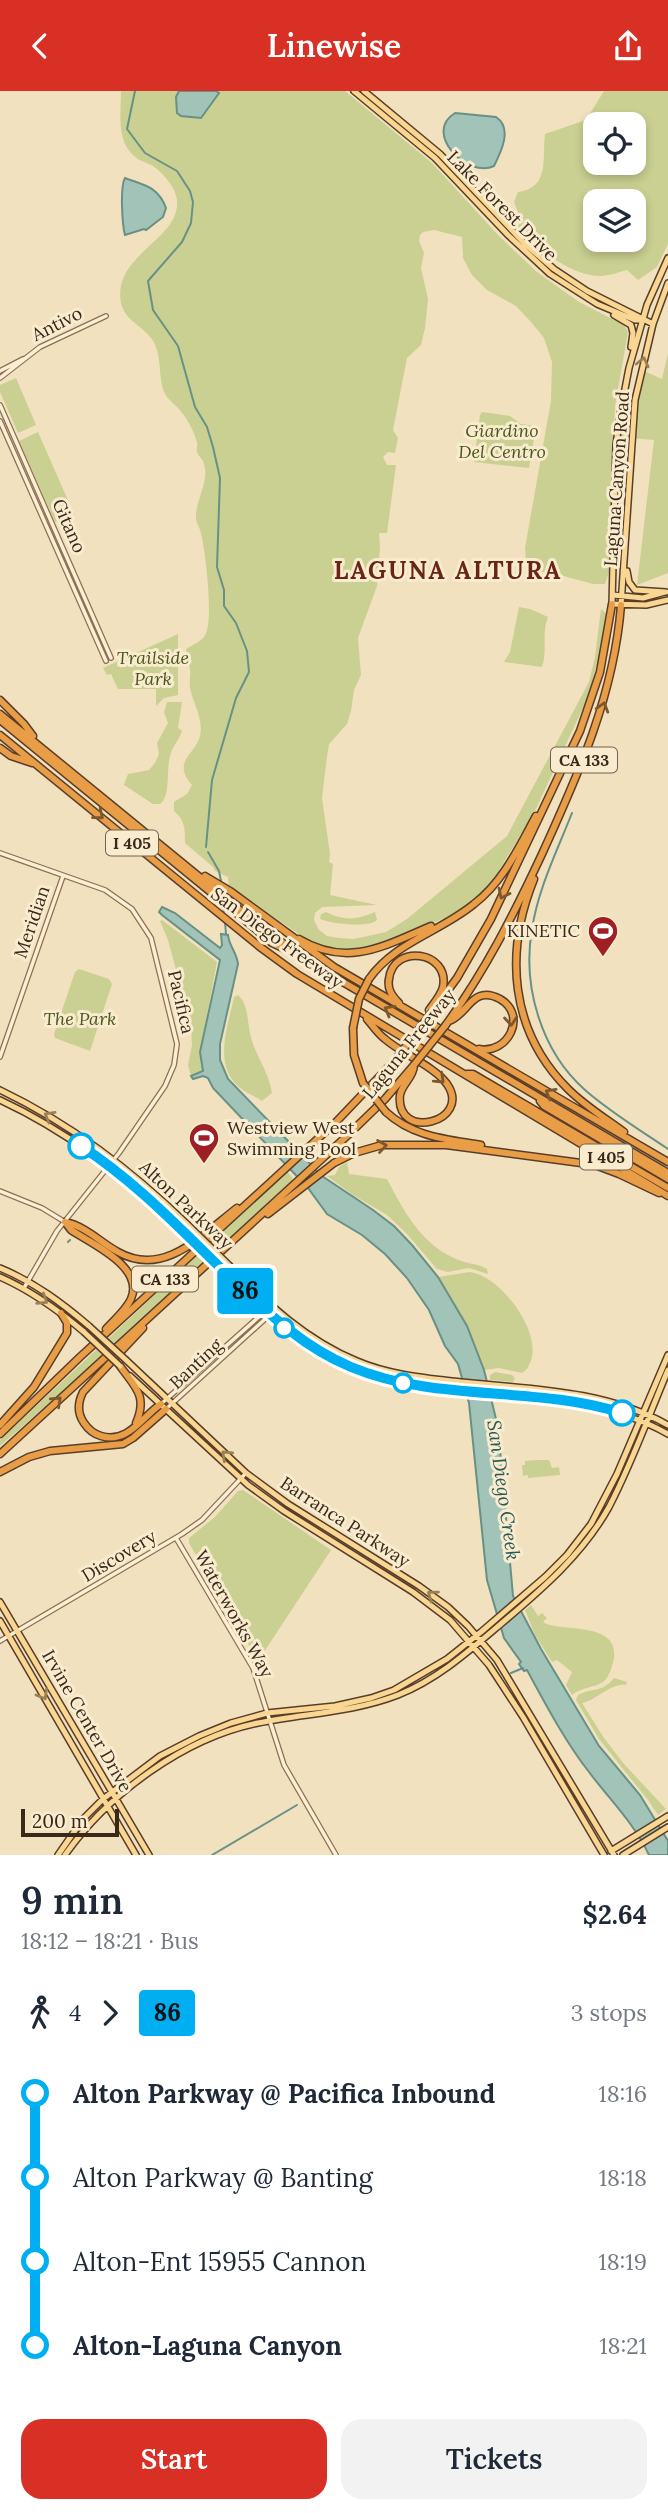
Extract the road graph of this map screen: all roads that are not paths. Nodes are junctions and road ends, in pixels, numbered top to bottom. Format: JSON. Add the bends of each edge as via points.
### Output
{"nodes":[{"id":1,"x":354,"y":91,"type":"edge"},
{"id":2,"x":364,"y":91,"type":"edge"},
{"id":3,"x":668,"y":258,"type":"edge"},
{"id":4,"x":668,"y":283,"type":"edge"},
{"id":5,"x":573,"y":290,"type":"junction"},
{"id":6,"x":106,"y":316,"type":"dead end"},
{"id":7,"x":642,"y":320,"type":"junction"},
{"id":8,"x":653,"y":324,"type":"junction"},
{"id":9,"x":23,"y":359,"type":"junction"},
{"id":10,"x":0,"y":371,"type":"edge"},
{"id":11,"x":0,"y":378,"type":"edge"},
{"id":12,"x":0,"y":405,"type":"edge"},
{"id":13,"x":620,"y":415,"type":"junction"},
{"id":14,"x":0,"y":421,"type":"edge"},
{"id":15,"x":626,"y":548,"type":"junction"},
{"id":16,"x":667,"y":591,"type":"edge"},
{"id":17,"x":613,"y":595,"type":"junction"},
{"id":18,"x":668,"y":600,"type":"edge"},
{"id":19,"x":621,"y":601,"type":"junction"},
{"id":20,"x":612,"y":604,"type":"junction"},
{"id":21,"x":111,"y":658,"type":"dead end"},
{"id":22,"x":106,"y":661,"type":"dead end"},
{"id":23,"x":0,"y":700,"type":"edge"},
{"id":24,"x":0,"y":714,"type":"edge"},
{"id":25,"x":0,"y":720,"type":"edge"},
{"id":26,"x":0,"y":735,"type":"edge"},
{"id":27,"x":38,"y":743,"type":"junction"},
{"id":28,"x":0,"y":748,"type":"edge"},
{"id":29,"x":37,"y":765,"type":"junction"},
{"id":30,"x":564,"y":765,"type":"junction"},
{"id":31,"x":549,"y":838,"type":"junction"},
{"id":32,"x":0,"y":853,"type":"edge"},
{"id":33,"x":63,"y":876,"type":"junction"},
{"id":34,"x":216,"y":885,"type":"junction"},
{"id":35,"x":231,"y":905,"type":"junction"},
{"id":36,"x":461,"y":913,"type":"junction"},
{"id":37,"x":266,"y":919,"type":"junction"},
{"id":38,"x":431,"y":1011,"type":"junction"},
{"id":39,"x":363,"y":1015,"type":"junction"},
{"id":40,"x":449,"y":1021,"type":"junction"},
{"id":41,"x":433,"y":1025,"type":"junction"},
{"id":42,"x":470,"y":1046,"type":"junction"},
{"id":43,"x":0,"y":1057,"type":"edge"},
{"id":44,"x":413,"y":1068,"type":"junction"},
{"id":45,"x":465,"y":1075,"type":"junction"},
{"id":46,"x":0,"y":1090,"type":"edge"},
{"id":47,"x":537,"y":1097,"type":"junction"},
{"id":48,"x":0,"y":1100,"type":"edge"},
{"id":49,"x":652,"y":1152,"type":"junction"},
{"id":50,"x":114,"y":1159,"type":"junction"},
{"id":51,"x":668,"y":1162,"type":"edge"},
{"id":52,"x":108,"y":1165,"type":"junction"},
{"id":53,"x":596,"y":1165,"type":"junction"},
{"id":54,"x":668,"y":1173,"type":"edge"},
{"id":55,"x":668,"y":1179,"type":"edge"},
{"id":56,"x":299,"y":1185,"type":"junction"},
{"id":57,"x":668,"y":1188,"type":"edge"},
{"id":58,"x":0,"y":1191,"type":"edge"},
{"id":59,"x":668,"y":1197,"type":"edge"},
{"id":60,"x":251,"y":1200,"type":"junction"},
{"id":61,"x":65,"y":1222,"type":"junction"},
{"id":62,"x":0,"y":1268,"type":"edge"},
{"id":63,"x":0,"y":1277,"type":"edge"},
{"id":64,"x":29,"y":1282,"type":"junction"},
{"id":65,"x":24,"y":1288,"type":"junction"},
{"id":66,"x":178,"y":1291,"type":"junction"},
{"id":67,"x":273,"y":1308,"type":"junction"},
{"id":68,"x":61,"y":1313,"type":"junction"},
{"id":69,"x":267,"y":1313,"type":"junction"},
{"id":70,"x":668,"y":1355,"type":"edge"},
{"id":71,"x":80,"y":1357,"type":"junction"},
{"id":72,"x":120,"y":1366,"type":"junction"},
{"id":73,"x":668,"y":1370,"type":"edge"},
{"id":74,"x":167,"y":1404,"type":"junction"},
{"id":75,"x":646,"y":1414,"type":"junction"},
{"id":76,"x":643,"y":1422,"type":"junction"},
{"id":77,"x":0,"y":1425,"type":"edge"},
{"id":78,"x":668,"y":1425,"type":"edge"},
{"id":79,"x":135,"y":1428,"type":"junction"},
{"id":80,"x":0,"y":1434,"type":"edge"},
{"id":81,"x":668,"y":1434,"type":"edge"},
{"id":82,"x":0,"y":1454,"type":"edge"},
{"id":83,"x":0,"y":1473,"type":"edge"},
{"id":84,"x":246,"y":1473,"type":"junction"},
{"id":85,"x":240,"y":1479,"type":"junction"},
{"id":86,"x":176,"y":1538,"type":"junction"},
{"id":87,"x":0,"y":1601,"type":"edge"},
{"id":88,"x":0,"y":1621,"type":"edge"},
{"id":89,"x":18,"y":1630,"type":"junction"},
{"id":90,"x":476,"y":1635,"type":"junction"},
{"id":91,"x":9,"y":1636,"type":"junction"},
{"id":92,"x":470,"y":1640,"type":"junction"},
{"id":93,"x":0,"y":1641,"type":"edge"},
{"id":94,"x":482,"y":1641,"type":"junction"},
{"id":95,"x":475,"y":1647,"type":"junction"},
{"id":96,"x":267,"y":1713,"type":"junction"},
{"id":97,"x":269,"y":1721,"type":"junction"},
{"id":98,"x":113,"y":1795,"type":"junction"},
{"id":99,"x":103,"y":1799,"type":"junction"},
{"id":100,"x":107,"y":1805,"type":"junction"},
{"id":101,"x":668,"y":1816,"type":"edge"},
{"id":102,"x":667,"y":1828,"type":"edge"},
{"id":103,"x":609,"y":1854,"type":"edge"},
{"id":104,"x":58,"y":1855,"type":"edge"},
{"id":105,"x":65,"y":1855,"type":"edge"},
{"id":106,"x":136,"y":1855,"type":"edge"},
{"id":107,"x":149,"y":1855,"type":"edge"},
{"id":108,"x":336,"y":1855,"type":"edge"},
{"id":109,"x":623,"y":1855,"type":"edge"}],
"edges":[{"from":1,"to":5,"type":"main road","name":"Lake Forest Drive","via":[[435,158],[533,260]]},
{"from":2,"to":7,"type":"main road","name":"Lake Forest Drive","via":[[440,154],[538,256],[578,286]]},
{"from":3,"to":7,"type":"main road","name":"Laguna Canyon Road","number":"CA 133"},
{"from":4,"to":8,"type":"main road","name":"Laguna Canyon Road","number":"CA 133"},
{"from":5,"to":7,"type":"main road","name":"Lake Forest Drive","via":[[612,311]]},
{"from":5,"to":13,"type":"main road","via":[[631,325]]},
{"from":6,"to":9,"type":"street","name":"Antivo"},
{"from":7,"to":8,"type":"main road","name":"Lake Forest Drive"},
{"from":7,"to":13,"type":"main road","name":"Laguna Canyon Road","number":"CA 133"},
{"from":15,"to":8,"type":"main road","name":"Laguna Canyon Road","number":"CA 133","one_way":true,"via":[[635,400]]},
{"from":9,"to":10,"type":"street","name":"Antivo"},
{"from":9,"to":11,"type":"street","name":"Antivo"},
{"from":12,"to":21,"type":"street","name":"Gitano"},
{"from":13,"to":17,"type":"main road","name":"Laguna Canyon Road","number":"CA 133"},
{"from":14,"to":22,"type":"street","name":"Gitano"},
{"from":15,"to":16,"type":"main road","via":[[631,586],[641,592]]},
{"from":15,"to":19,"type":"main road","name":"Laguna Canyon Road","number":"CA 133"},
{"from":16,"to":19,"type":"main road"},
{"from":17,"to":19,"type":"main road"},
{"from":17,"to":20,"type":"main road","name":"Laguna Canyon Road","number":"CA 133"},
{"from":18,"to":19,"type":"main road","via":[[646,605]]},
{"from":19,"to":20,"type":"main road"},
{"from":31,"to":19,"type":"highway","name":"Laguna Freeway","number":"CA 133","one_way":true,"via":[[600,716],[614,662]]},
{"from":20,"to":30,"type":"highway","name":"Laguna Freeway","number":"CA 133","via":[[596,687]]},
{"from":23,"to":27,"type":"highway"},
{"from":24,"to":27,"type":"highway","number":"I 405"},
{"from":25,"to":35,"type":"highway"},
{"from":26,"to":29,"type":"highway","name":"San Diego Freeway","number":"I 405"},
{"from":27,"to":34,"type":"highway","number":"I 405","via":[[190,869]]},
{"from":28,"to":29,"type":"highway"},
{"from":29,"to":39,"type":"highway","name":"San Diego Freeway","number":"I 405","one_way":true,"via":[[233,925],[297,974]]},
{"from":30,"to":36,"type":"highway","via":[[500,877]]},
{"from":30,"to":38,"type":"highway","name":"Laguna Freeway","number":"CA 133","one_way":true,"via":[[491,919],[457,978]]},
{"from":31,"to":40,"type":"highway","name":"Laguna Freeway","number":"CA 133","via":[[500,939]]},
{"from":31,"to":49,"type":"highway","via":[[516,940],[516,981],[523,1013],[541,1055],[568,1089]]},
{"from":32,"to":33,"type":"street","name":"Pacifica"},
{"from":33,"to":43,"type":"street","name":"Meridian"},
{"from":33,"to":50,"type":"street","name":"Pacifica","via":[[111,894],[141,920],[154,946],[174,1027],[177,1044],[171,1075]]},
{"from":34,"to":35,"type":"highway","name":"San Diego Freeway","number":"I 405"},
{"from":34,"to":37,"type":"highway"},
{"from":47,"to":35,"type":"highway","name":"San Diego Freeway","number":"I 405","one_way":true,"via":[[307,961]]},
{"from":36,"to":37,"type":"highway","via":[[382,947],[349,954],[314,947]]},
{"from":36,"to":53,"type":"highway","bridge":true,"via":[[393,953],[369,979],[353,1028],[354,1055],[363,1083],[386,1112],[413,1131]]},
{"from":37,"to":41,"type":"highway","via":[[325,962]]},
{"from":38,"to":41,"type":"highway","via":[[442,988],[439,968],[424,956],[402,958],[390,972],[391,993],[397,1002]]},
{"from":38,"to":60,"type":"highway","name":"Laguna Freeway","number":"CA 133","bridge":true,"via":[[353,1106]]},
{"from":39,"to":44,"type":"highway","one_way":true,"via":[[384,1039],[446,1083],[450,1104],[436,1121],[417,1122],[402,1108],[401,1090]]},
{"from":39,"to":45,"type":"highway","name":"San Diego Freeway","number":"I 405"},
{"from":40,"to":42,"type":"highway","one_way":true,"via":[[478,997],[494,997],[507,1005],[513,1025],[505,1043],[491,1050]]},
{"from":40,"to":44,"type":"highway","name":"Laguna Freeway","number":"CA 133","bridge":true},
{"from":41,"to":42,"type":"highway"},
{"from":49,"to":42,"type":"highway","one_way":true},
{"from":44,"to":56,"type":"highway","name":"Laguna Freeway","number":"CA 133"},
{"from":45,"to":57,"type":"highway","via":[[473,1074]]},
{"from":45,"to":59,"type":"highway","name":"San Diego Freeway","number":"I 405"},
{"from":50,"to":46,"type":"main road","name":"Alton Parkway","one_way":true,"via":[[62,1123]]},
{"from":47,"to":54,"type":"highway","name":"San Diego Freeway","number":"I 405"},
{"from":47,"to":55,"type":"highway","name":"San Diego Freeway","via":[[544,1106]]},
{"from":48,"to":52,"type":"main road","name":"Alton Parkway"},
{"from":49,"to":51,"type":"highway"},
{"from":50,"to":52,"type":"street","name":"Pacifica"},
{"from":50,"to":67,"type":"main road","name":"Alton Parkway","bridge":true},
{"from":52,"to":61,"type":"street","name":"Pacifica"},
{"from":52,"to":69,"type":"main road","name":"Alton Parkway","bridge":true},
{"from":56,"to":53,"type":"highway","one_way":true,"via":[[354,1153],[396,1144],[463,1147]]},
{"from":53,"to":59,"type":"highway"},
{"from":56,"to":66,"type":"highway","number":"CA 133"},
{"from":58,"to":61,"type":"street"},
{"from":60,"to":61,"type":"highway","via":[[177,1253],[156,1261],[126,1256]]},
{"from":60,"to":71,"type":"highway","name":"Laguna Freeway","number":"CA 133"},
{"from":61,"to":64,"type":"street","name":"Pacifica"},
{"from":61,"to":71,"type":"highway","via":[[125,1267],[133,1282],[129,1303]]},
{"from":62,"to":64,"type":"main road","name":"Barranca Parkway"},
{"from":63,"to":65,"type":"main road","name":"Barranca Parkway"},
{"from":64,"to":65,"type":"street","name":"Pacifica"},
{"from":64,"to":74,"type":"main road","name":"Barranca Parkway","bridge":true,"via":[[89,1326]]},
{"from":65,"to":68,"type":"main road","name":"Barranca Parkway","one_way":true},
{"from":66,"to":79,"type":"highway","via":[[92,1381],[80,1400],[81,1419],[95,1434],[115,1438]]},
{"from":82,"to":66,"type":"highway","number":"CA 133","one_way":true},
{"from":67,"to":69,"type":"street","name":"Banting"},
{"from":67,"to":75,"type":"main road","name":"Alton Parkway","via":[[318,1342],[361,1363],[404,1375],[586,1396]]},
{"from":68,"to":72,"type":"main road","name":"Barranca Parkway","bridge":true},
{"from":68,"to":77,"type":"highway","via":[[67,1333],[34,1387]]},
{"from":69,"to":74,"type":"street","name":"Banting"},
{"from":69,"to":74,"type":"street","name":"Banting"},
{"from":69,"to":76,"type":"main road","name":"Alton Parkway","via":[[311,1346],[356,1369],[399,1382],[590,1405]]},
{"from":70,"to":75,"type":"main road"},
{"from":71,"to":80,"type":"highway","name":"Laguna Freeway","number":"CA 133"},
{"from":72,"to":74,"type":"main road","name":"Barranca Parkway"},
{"from":72,"to":79,"type":"highway","via":[[140,1394]]},
{"from":73,"to":75,"type":"main road"},
{"from":74,"to":79,"type":"highway"},
{"from":74,"to":83,"type":"highway","via":[[123,1444],[50,1451]]},
{"from":84,"to":74,"type":"main road","name":"Barranca Parkway","one_way":true},
{"from":74,"to":85,"type":"main road","name":"Barranca Parkway"},
{"from":75,"to":76,"type":"main road"},
{"from":75,"to":78,"type":"main road","name":"Alton Parkway"},
{"from":76,"to":81,"type":"main road","name":"Alton Parkway"},
{"from":76,"to":90,"type":"main road","via":[[591,1524],[559,1563]]},
{"from":76,"to":94,"type":"main road","via":[[610,1505],[595,1528],[560,1571]]},
{"from":84,"to":85,"type":"street","name":"Discovery"},
{"from":90,"to":84,"type":"main road","name":"Barranca Parkway","one_way":true,"via":[[419,1586]]},
{"from":85,"to":86,"type":"street","name":"Discovery","via":[[202,1520]]},
{"from":85,"to":92,"type":"main road","name":"Barranca Parkway","via":[[428,1603]]},
{"from":86,"to":89,"type":"street","name":"Discovery"},
{"from":86,"to":96,"type":"street","name":"Waterworks Way","via":[[253,1668]]},
{"from":87,"to":89,"type":"main road","name":"Irvine Center Drive"},
{"from":88,"to":91,"type":"main road","name":"Irvine Center Drive"},
{"from":89,"to":91,"type":"street","name":"Discovery"},
{"from":89,"to":98,"type":"main road","name":"Irvine Center Drive"},
{"from":90,"to":92,"type":"main road"},
{"from":90,"to":94,"type":"main road","name":"Barranca Parkway"},
{"from":91,"to":93,"type":"street","name":"Discovery"},
{"from":91,"to":99,"type":"main road","name":"Irvine Center Drive","one_way":true},
{"from":92,"to":95,"type":"main road","name":"Barranca Parkway"},
{"from":92,"to":96,"type":"main road","via":[[418,1678],[371,1698]]},
{"from":94,"to":95,"type":"main road"},
{"from":94,"to":103,"type":"main road","name":"Barranca Parkway"},
{"from":95,"to":97,"type":"main road","via":[[434,1678],[396,1696],[345,1711]]},
{"from":95,"to":103,"type":"main road","name":"Barranca Parkway"},
{"from":96,"to":97,"type":"street","name":"Waterworks Way"},
{"from":96,"to":98,"type":"main road","via":[[231,1723],[160,1756]]},
{"from":97,"to":98,"type":"main road","via":[[201,1742]]},
{"from":97,"to":108,"type":"street","name":"Waterworks Way","via":[[284,1765]]},
{"from":98,"to":99,"type":"main road"},
{"from":98,"to":100,"type":"main road"},
{"from":98,"to":107,"type":"main road","name":"Irvine Center Drive"},
{"from":99,"to":100,"type":"main road","name":"Irvine Center Drive"},
{"from":99,"to":104,"type":"main road"},
{"from":100,"to":105,"type":"main road"},
{"from":100,"to":106,"type":"main road","name":"Irvine Center Drive"},
{"from":101,"to":103,"type":"main road"},
{"from":102,"to":109,"type":"main road"}]}
